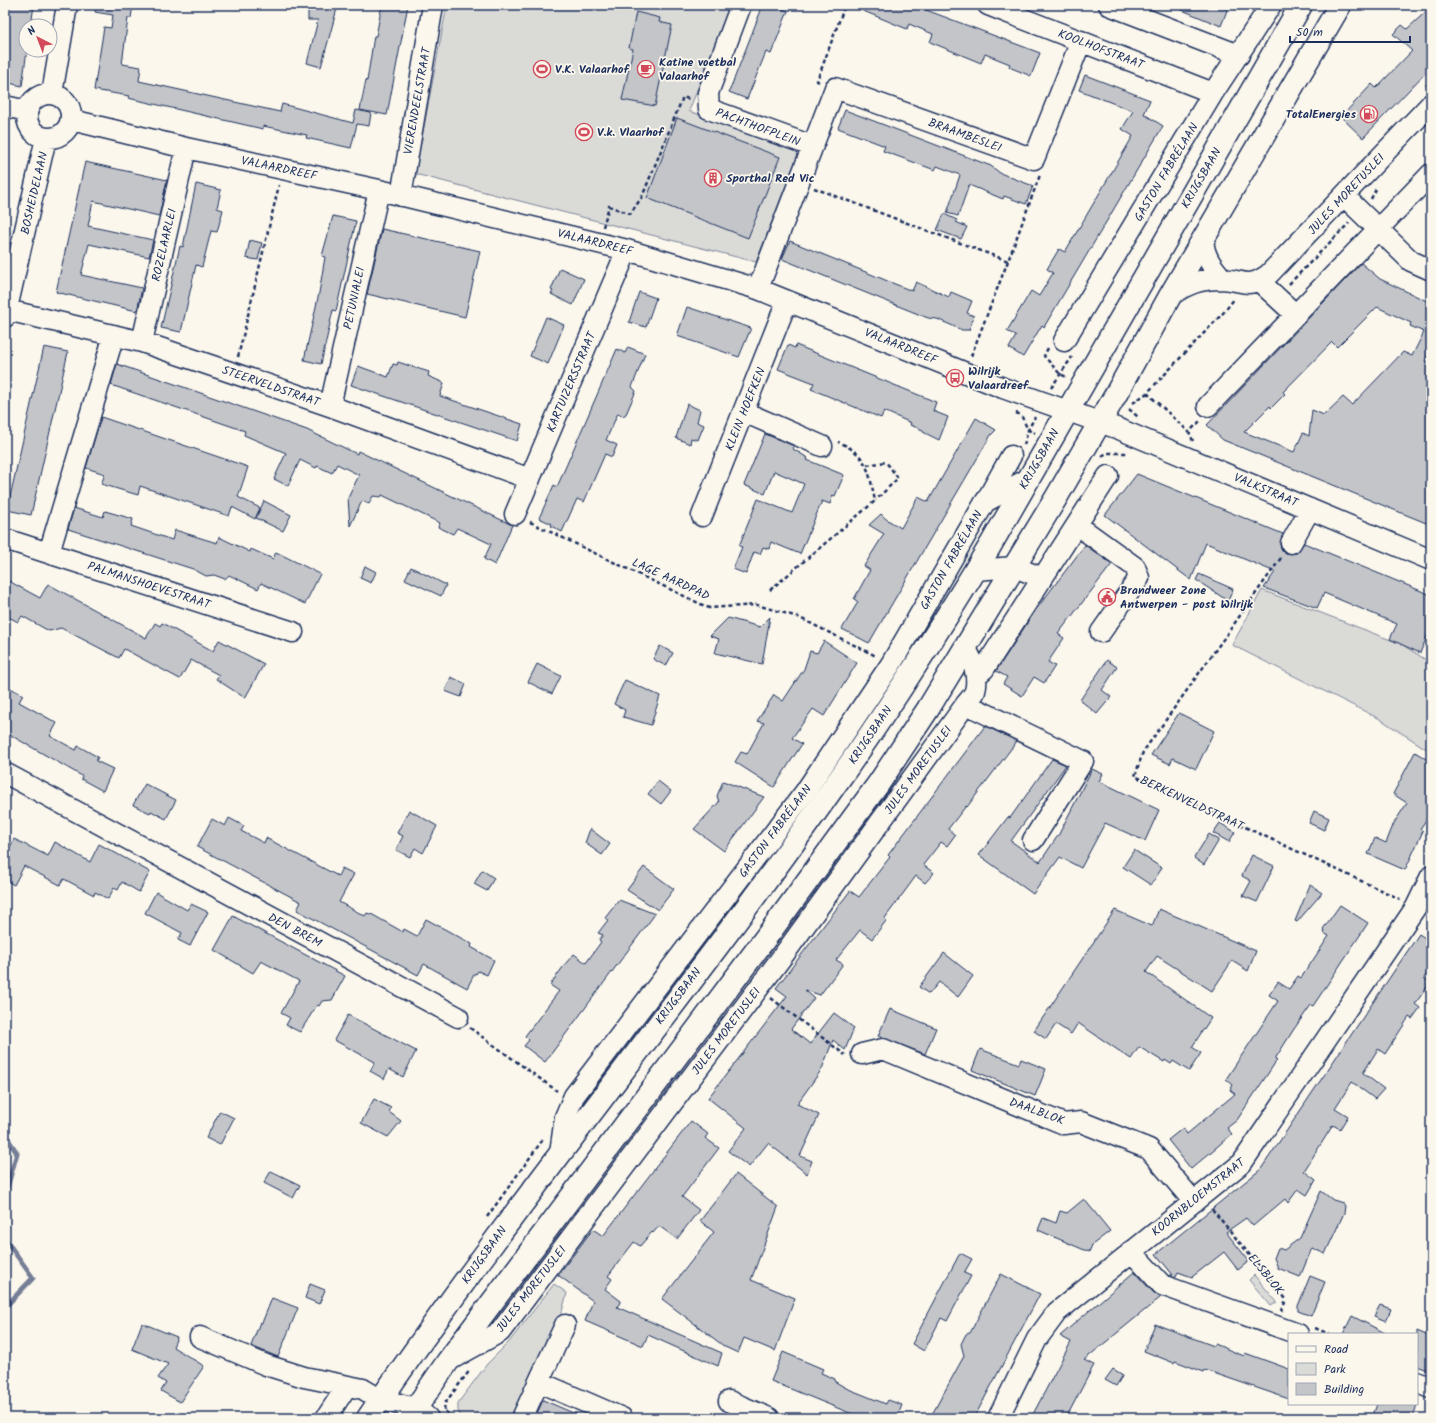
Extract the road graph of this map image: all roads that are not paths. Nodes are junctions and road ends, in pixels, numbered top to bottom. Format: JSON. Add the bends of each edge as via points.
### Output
{"nodes":[{"id":1,"x":67,"y":5,"type":"edge"},
{"id":2,"x":433,"y":5,"type":"edge"},
{"id":3,"x":742,"y":5,"type":"edge"},
{"id":4,"x":988,"y":5,"type":"edge"},
{"id":5,"x":1108,"y":5,"type":"edge"},
{"id":6,"x":1271,"y":5,"type":"edge"},
{"id":7,"x":1301,"y":5,"type":"edge"},
{"id":8,"x":1340,"y":5,"type":"edge"},
{"id":9,"x":1082,"y":41,"type":"junction"},
{"id":10,"x":1238,"y":55,"type":"junction"},
{"id":11,"x":1213,"y":93,"type":"junction"},
{"id":12,"x":52,"y":94,"type":"junction"},
{"id":13,"x":1431,"y":104,"type":"edge"},
{"id":14,"x":5,"y":106,"type":"edge"},
{"id":15,"x":27,"y":111,"type":"junction"},
{"id":16,"x":72,"y":120,"type":"junction"},
{"id":17,"x":46,"y":138,"type":"junction"},
{"id":18,"x":812,"y":146,"type":"junction"},
{"id":19,"x":186,"y":148,"type":"junction"},
{"id":20,"x":1431,"y":174,"type":"edge"},
{"id":21,"x":379,"y":190,"type":"junction"},
{"id":22,"x":400,"y":196,"type":"junction"},
{"id":23,"x":1344,"y":196,"type":"junction"},
{"id":24,"x":1378,"y":229,"type":"junction"},
{"id":25,"x":1203,"y":239,"type":"junction"},
{"id":26,"x":627,"y":250,"type":"junction"},
{"id":27,"x":1431,"y":270,"type":"edge"},
{"id":28,"x":1259,"y":281,"type":"junction"},
{"id":29,"x":1226,"y":288,"type":"junction"},
{"id":30,"x":758,"y":289,"type":"junction"},
{"id":31,"x":1170,"y":296,"type":"junction"},
{"id":32,"x":787,"y":301,"type":"junction"},
{"id":33,"x":6,"y":314,"type":"edge"},
{"id":34,"x":1296,"y":315,"type":"junction"},
{"id":35,"x":114,"y":335,"type":"junction"},
{"id":36,"x":142,"y":342,"type":"junction"},
{"id":37,"x":1064,"y":342,"type":"dead end"},
{"id":38,"x":330,"y":406,"type":"junction"},
{"id":39,"x":1208,"y":406,"type":"road end"},
{"id":40,"x":1067,"y":410,"type":"junction"},
{"id":41,"x":744,"y":412,"type":"junction"},
{"id":42,"x":1100,"y":422,"type":"junction"},
{"id":43,"x":829,"y":443,"type":"road end"},
{"id":44,"x":1011,"y":456,"type":"dead end"},
{"id":45,"x":1108,"y":476,"type":"dead end"},
{"id":46,"x":530,"y":479,"type":"junction"},
{"id":47,"x":1028,"y":479,"type":"junction"},
{"id":48,"x":985,"y":502,"type":"junction"},
{"id":49,"x":1310,"y":510,"type":"junction"},
{"id":50,"x":515,"y":514,"type":"road end"},
{"id":51,"x":702,"y":516,"type":"dead end"},
{"id":52,"x":1077,"y":525,"type":"junction"},
{"id":53,"x":5,"y":539,"type":"edge"},
{"id":54,"x":1291,"y":543,"type":"road end"},
{"id":55,"x":49,"y":553,"type":"junction"},
{"id":56,"x":1431,"y":560,"type":"edge"},
{"id":57,"x":1015,"y":567,"type":"junction"},
{"id":58,"x":975,"y":570,"type":"junction"},
{"id":59,"x":1042,"y":578,"type":"junction"},
{"id":60,"x":293,"y":632,"type":"dead end"},
{"id":61,"x":1101,"y":632,"type":"dead end"},
{"id":62,"x":966,"y":648,"type":"junction"},
{"id":63,"x":976,"y":676,"type":"junction"},
{"id":64,"x":966,"y":704,"type":"junction"},
{"id":65,"x":5,"y":773,"type":"edge"},
{"id":66,"x":1033,"y":840,"type":"dead end"},
{"id":67,"x":1431,"y":876,"type":"edge"},
{"id":68,"x":1424,"y":910,"type":"edge"},
{"id":69,"x":458,"y":1017,"type":"road end"},
{"id":70,"x":862,"y":1054,"type":"road end"},
{"id":71,"x":560,"y":1153,"type":"junction"},
{"id":72,"x":1198,"y":1199,"type":"junction"},
{"id":73,"x":1131,"y":1251,"type":"junction"},
{"id":74,"x":565,"y":1325,"type":"dead end"},
{"id":75,"x":1303,"y":1330,"type":"edge"},
{"id":76,"x":200,"y":1337,"type":"dead end"},
{"id":77,"x":448,"y":1361,"type":"junction"},
{"id":78,"x":539,"y":1382,"type":"junction"},
{"id":79,"x":1418,"y":1382,"type":"edge"},
{"id":80,"x":347,"y":1386,"type":"junction"},
{"id":81,"x":1431,"y":1388,"type":"edge"},
{"id":82,"x":381,"y":1400,"type":"junction"},
{"id":83,"x":729,"y":1401,"type":"dead end"},
{"id":84,"x":424,"y":1414,"type":"edge"},
{"id":85,"x":326,"y":1418,"type":"edge"},
{"id":86,"x":368,"y":1418,"type":"edge"},
{"id":87,"x":395,"y":1418,"type":"edge"},
{"id":88,"x":522,"y":1418,"type":"edge"},
{"id":89,"x":622,"y":1418,"type":"edge"},
{"id":90,"x":770,"y":1418,"type":"edge"},
{"id":91,"x":998,"y":1418,"type":"edge"}],
"edges":[{"from":1,"to":12,"type":"street"},
{"from":2,"to":22,"type":"street","name":"VIERENDEELSTRAAT"},
{"from":3,"to":18,"type":"street","name":"PACHTHOFPLEIN","via":[[708,93],[709,108]]},
{"from":4,"to":9,"type":"street","name":"KOOLHOFSTRAAT"},
{"from":5,"to":10,"type":"street"},
{"from":6,"to":10,"type":"street","name":"GASTON FABRÉLAAN"},
{"from":7,"to":40,"type":"main road","name":"KRIJGSBAAN"},
{"from":8,"to":25,"type":"main road"},
{"from":9,"to":11,"type":"street","name":"KOOLHOFSTRAAT"},
{"from":9,"to":18,"type":"street","name":"BRAAMBESLEI","via":[[1034,159],[836,88]]},
{"from":10,"to":11,"type":"street","name":"GASTON FABRÉLAAN"},
{"from":11,"to":37,"type":"street","name":"GASTON FABRÉLAAN"},
{"from":12,"to":15,"type":"street","via":[[36,98]]},
{"from":12,"to":16,"type":"street","via":[[65,100],[70,106]]},
{"from":13,"to":23,"type":"street","name":"JULES MORETUSLEI"},
{"from":14,"to":15,"type":"street"},
{"from":15,"to":17,"type":"street","name":"BOSHEIDELAAN","via":[[29,126],[39,136]]},
{"from":16,"to":17,"type":"street","name":"BOSHEIDELAAN","via":[[61,135]]},
{"from":16,"to":19,"type":"street","name":"VALAARDREEF"},
{"from":17,"to":33,"type":"street","name":"BOSHEIDELAAN"},
{"from":18,"to":30,"type":"street","name":"PACHTHOFPLEIN"},
{"from":19,"to":21,"type":"street","name":"VALAARDREEF","via":[[280,178]]},
{"from":19,"to":36,"type":"street","name":"ROZELAARLEI"},
{"from":20,"to":24,"type":"street"},
{"from":21,"to":22,"type":"street","name":"VALAARDREEF"},
{"from":21,"to":38,"type":"street","name":"PETUNIALEI"},
{"from":22,"to":26,"type":"street","name":"VALAARDREEF"},
{"from":23,"to":24,"type":"street"},
{"from":23,"to":28,"type":"street","name":"JULES MORETUSLEI","via":[[1280,264]]},
{"from":24,"to":27,"type":"street","via":[[1411,261]]},
{"from":24,"to":34,"type":"street"},
{"from":25,"to":29,"type":"street","via":[[1209,262]]},
{"from":25,"to":31,"type":"main road"},
{"from":26,"to":30,"type":"street","name":"VALAARDREEF"},
{"from":26,"to":46,"type":"street","name":"KARTUIZERSSTRAAT"},
{"from":28,"to":29,"type":"street"},
{"from":28,"to":34,"type":"street"},
{"from":29,"to":31,"type":"street","via":[[1197,281],[1185,285]]},
{"from":30,"to":32,"type":"street","name":"VALAARDREEF"},
{"from":31,"to":42,"type":"main road"},
{"from":32,"to":40,"type":"street","name":"VALAARDREEF"},
{"from":32,"to":41,"type":"street","name":"KLEIN HOEFKEN"},
{"from":33,"to":35,"type":"street","name":"STEERVELDSTRAAT"},
{"from":34,"to":39,"type":"street"},
{"from":35,"to":36,"type":"street","name":"STEERVELDSTRAAT"},
{"from":35,"to":55,"type":"street"},
{"from":36,"to":38,"type":"street","name":"STEERVELDSTRAAT"},
{"from":38,"to":46,"type":"street","name":"STEERVELDSTRAAT"},
{"from":40,"to":42,"type":"street","name":"VALAARDREEF"},
{"from":40,"to":47,"type":"main road","name":"KRIJGSBAAN"},
{"from":41,"to":43,"type":"street"},
{"from":41,"to":51,"type":"street","name":"KLEIN HOEFKEN"},
{"from":42,"to":49,"type":"street","name":"VALKSTRAAT"},
{"from":42,"to":57,"type":"main road"},
{"from":44,"to":48,"type":"street","name":"GASTON FABRÉLAAN"},
{"from":45,"to":52,"type":"street"},
{"from":46,"to":50,"type":"street","name":"KARTUIZERSSTRAAT"},
{"from":47,"to":48,"type":"street","name":"GASTON FABRÉLAAN"},
{"from":47,"to":58,"type":"main road","name":"KRIJGSBAAN"},
{"from":48,"to":71,"type":"street","name":"GASTON FABRÉLAAN","via":[[892,664],[805,792],[574,1096],[565,1117]]},
{"from":49,"to":54,"type":"street"},
{"from":49,"to":56,"type":"street","name":"VALKSTRAAT"},
{"from":52,"to":59,"type":"street"},
{"from":52,"to":61,"type":"street","via":[[1136,567],[1139,578]]},
{"from":53,"to":55,"type":"street","name":"PALMANSHOEVESTRAAT"},
{"from":55,"to":60,"type":"street","name":"PALMANSHOEVESTRAAT"},
{"from":57,"to":58,"type":"street"},
{"from":57,"to":59,"type":"street"},
{"from":57,"to":62,"type":"main road"},
{"from":58,"to":71,"type":"main road","name":"KRIJGSBAAN","via":[[907,679],[834,787]]},
{"from":59,"to":63,"type":"street","via":[[984,669]]},
{"from":62,"to":63,"type":"street","name":"JULES MORETUSLEI"},
{"from":62,"to":77,"type":"main road","via":[[879,783],[750,960]]},
{"from":63,"to":64,"type":"street","name":"JULES MORETUSLEI","via":[[975,692]]},
{"from":64,"to":66,"type":"street","via":[[1083,761]]},
{"from":64,"to":77,"type":"street","name":"JULES MORETUSLEI","via":[[758,989],[500,1332]]},
{"from":65,"to":69,"type":"street","name":"DEN BREM"},
{"from":67,"to":68,"type":"street","name":"KOORNBLOEMSTRAAT"},
{"from":68,"to":72,"type":"street","name":"KOORNBLOEMSTRAAT","via":[[1242,1163]]},
{"from":70,"to":72,"type":"street","name":"DAALBLOK","via":[[883,1049],[1064,1124],[1081,1122],[1149,1150]]},
{"from":71,"to":82,"type":"main road","name":"KRIJGSBAAN","via":[[432,1326]]},
{"from":72,"to":73,"type":"street","name":"KOORNBLOEMSTRAAT"},
{"from":73,"to":75,"type":"street","via":[[1162,1285]]},
{"from":73,"to":91,"type":"street","name":"KOORNBLOEMSTRAAT","via":[[1057,1312],[1037,1339]]},
{"from":74,"to":78,"type":"street"},
{"from":76,"to":80,"type":"street","via":[[266,1365],[304,1377]]},
{"from":77,"to":84,"type":"main road"},
{"from":78,"to":88,"type":"street"},
{"from":78,"to":89,"type":"street"},
{"from":79,"to":81,"type":"street"},
{"from":80,"to":82,"type":"street","via":[[363,1389]]},
{"from":80,"to":85,"type":"street"},
{"from":82,"to":84,"type":"street"},
{"from":82,"to":86,"type":"main road","name":"KRIJGSBAAN"},
{"from":82,"to":87,"type":"street"},
{"from":83,"to":90,"type":"street"}]}
